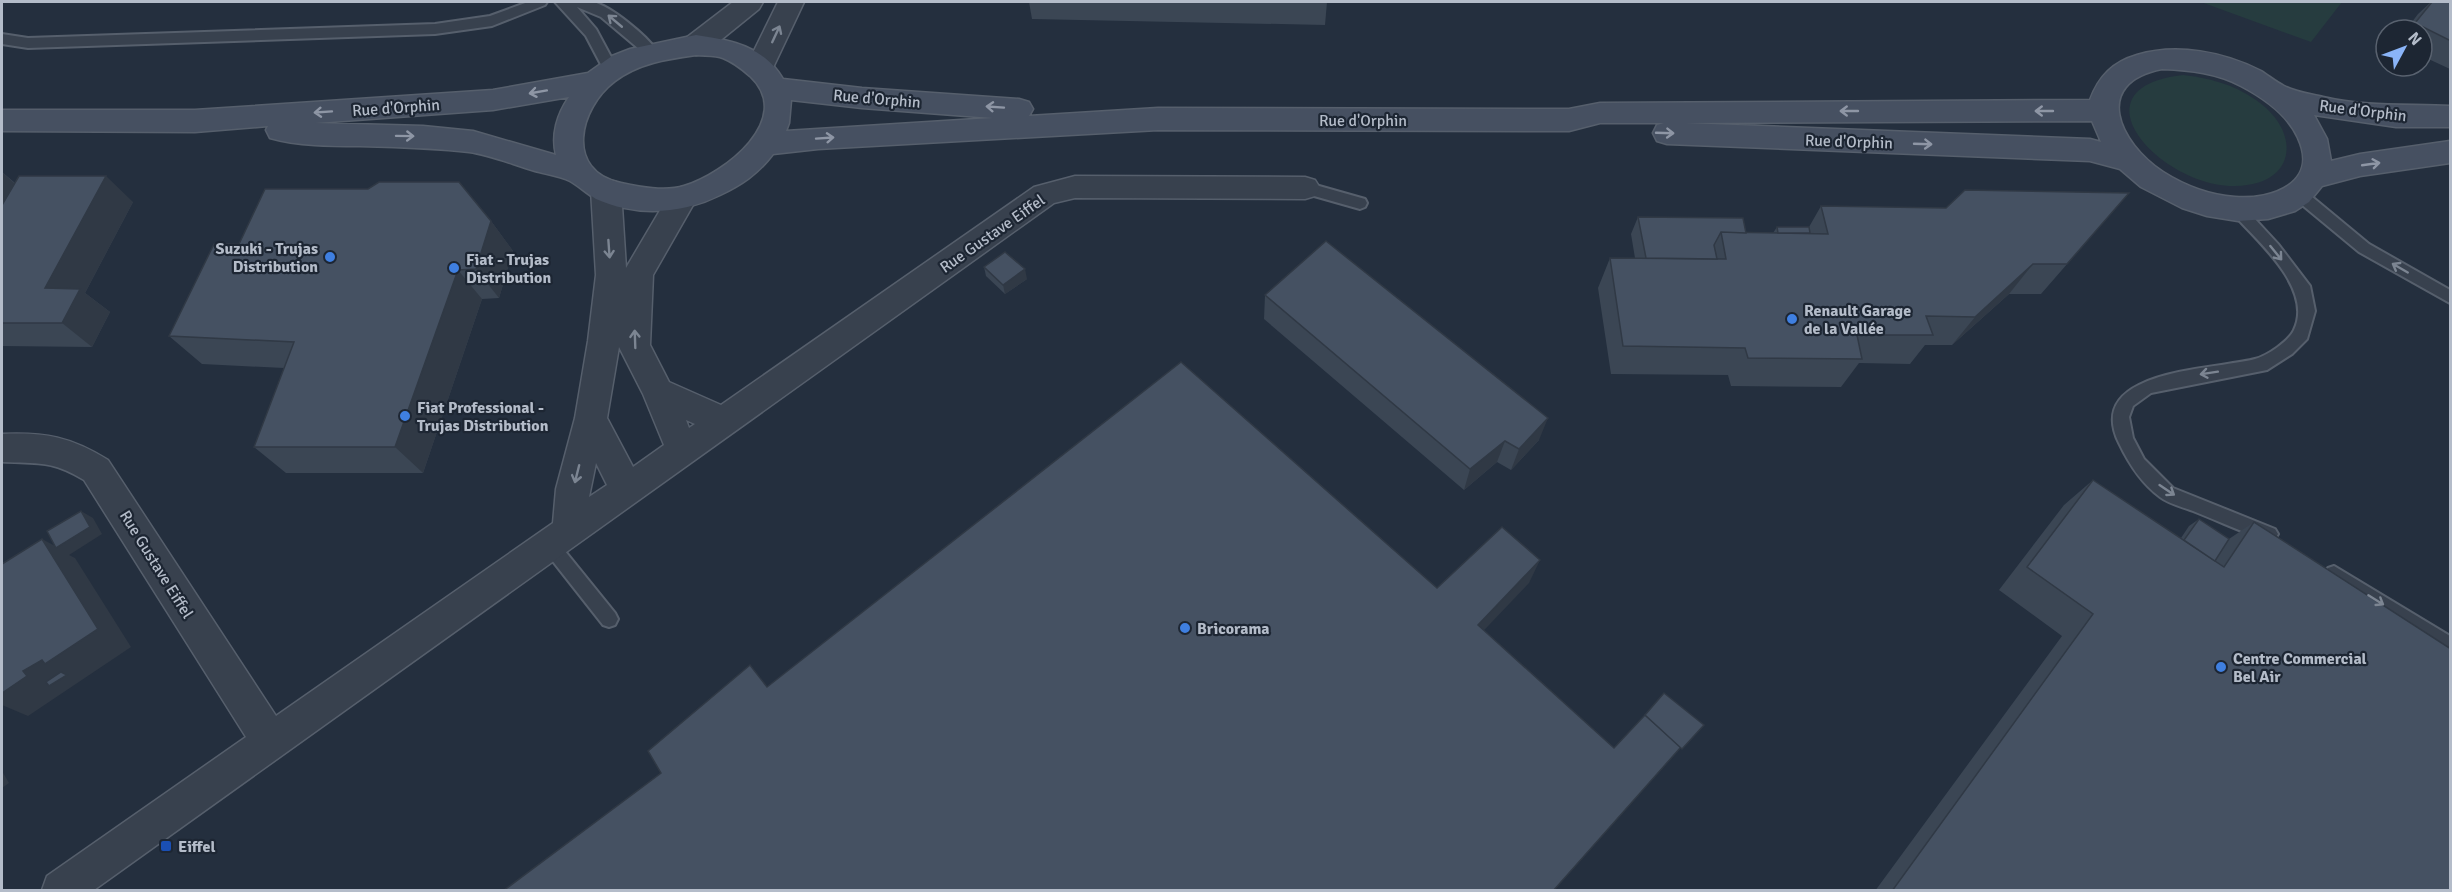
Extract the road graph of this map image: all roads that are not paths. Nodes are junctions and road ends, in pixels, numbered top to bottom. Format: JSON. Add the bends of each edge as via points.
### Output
{"nodes":[{"id":1,"x":540,"y":2,"type":"edge"},
{"id":2,"x":562,"y":2,"type":"edge"},
{"id":3,"x":574,"y":2,"type":"edge"},
{"id":4,"x":750,"y":2,"type":"edge"},
{"id":5,"x":791,"y":2,"type":"edge"},
{"id":6,"x":2,"y":39,"type":"edge"},
{"id":7,"x":696,"y":45,"type":"junction"},
{"id":8,"x":650,"y":51,"type":"junction"},
{"id":9,"x":603,"y":76,"type":"junction"},
{"id":10,"x":768,"y":77,"type":"junction"},
{"id":11,"x":2276,"y":94,"type":"junction"},
{"id":12,"x":2103,"y":110,"type":"junction"},
{"id":13,"x":2451,"y":116,"type":"edge"},
{"id":14,"x":1158,"y":119,"type":"junction"},
{"id":15,"x":1569,"y":120,"type":"junction"},
{"id":16,"x":2,"y":121,"type":"edge"},
{"id":17,"x":195,"y":121,"type":"junction"},
{"id":18,"x":767,"y":144,"type":"junction"},
{"id":19,"x":2451,"y":152,"type":"edge"},
{"id":20,"x":2129,"y":160,"type":"junction"},
{"id":21,"x":579,"y":173,"type":"junction"},
{"id":22,"x":2307,"y":186,"type":"junction"},
{"id":23,"x":1305,"y":188,"type":"joint"},
{"id":24,"x":606,"y":190,"type":"junction"},
{"id":25,"x":682,"y":198,"type":"junction"},
{"id":26,"x":1359,"y":203,"type":"dead end"},
{"id":27,"x":2236,"y":209,"type":"junction"},
{"id":28,"x":2451,"y":297,"type":"edge"},
{"id":29,"x":658,"y":392,"type":"junction"},
{"id":30,"x":591,"y":418,"type":"junction"},
{"id":31,"x":724,"y":422,"type":"junction"},
{"id":32,"x":2,"y":448,"type":"edge"},
{"id":33,"x":683,"y":452,"type":"junction"},
{"id":34,"x":632,"y":487,"type":"junction"},
{"id":35,"x":560,"y":538,"type":"junction"},
{"id":36,"x":2281,"y":541,"type":"edge"},
{"id":37,"x":2321,"y":566,"type":"edge"},
{"id":38,"x":609,"y":619,"type":"dead end"},
{"id":39,"x":2451,"y":646,"type":"edge"},
{"id":40,"x":271,"y":742,"type":"junction"},
{"id":41,"x":61,"y":891,"type":"edge"}],
"edges":[{"from":1,"to":6,"type":"lane","via":[[492,21],[435,28],[28,43]]},
{"from":2,"to":9,"type":"lane","via":[[575,11],[593,34]]},
{"from":8,"to":3,"type":"lane","one_way":true,"via":[[603,11],[585,2]]},
{"from":4,"to":7,"type":"street"},
{"from":10,"to":5,"type":"street","one_way":true},
{"from":7,"to":8,"type":"main road"},
{"from":7,"to":10,"type":"main road","via":[[730,51]]},
{"from":8,"to":9,"type":"main road"},
{"from":9,"to":17,"type":"main road","name":"Rue d'Orphin","one_way":true,"via":[[493,100]]},
{"from":9,"to":21,"type":"main road","via":[[577,104],[567,128],[568,152]]},
{"from":14,"to":10,"type":"main road","name":"Rue d'Orphin","one_way":true,"via":[[862,98]]},
{"from":10,"to":18,"type":"main road","via":[[778,115]]},
{"from":11,"to":12,"type":"main road","via":[[2220,66],[2190,59],[2162,59],[2137,64],[2118,75],[2107,91]]},
{"from":11,"to":13,"type":"main road","name":"Rue d'Orphin","via":[[2326,108],[2396,116]]},
{"from":11,"to":22,"type":"main road","via":[[2298,114],[2312,135],[2318,157]]},
{"from":12,"to":15,"type":"main road","name":"Rue d'Orphin","one_way":true,"via":[[1600,112]]},
{"from":12,"to":20,"type":"main road","via":[[2110,135]]},
{"from":14,"to":15,"type":"main road","name":"Rue d'Orphin"},
{"from":18,"to":14,"type":"main road","name":"Rue d'Orphin","one_way":true},
{"from":15,"to":20,"type":"main road","name":"Rue d'Orphin","one_way":true,"via":[[1606,131],[2090,150]]},
{"from":16,"to":17,"type":"main road","name":"Rue d'Orphin"},
{"from":17,"to":21,"type":"main road","name":"Rue d'Orphin","one_way":true,"via":[[326,135],[473,142]]},
{"from":18,"to":25,"type":"main road","via":[[738,172]]},
{"from":22,"to":19,"type":"main road","one_way":true,"via":[[2360,165]]},
{"from":20,"to":27,"type":"main road","via":[[2177,194]]},
{"from":21,"to":24,"type":"main road"},
{"from":22,"to":27,"type":"main road","via":[[2281,205]]},
{"from":28,"to":22,"type":"lane","one_way":true,"via":[[2364,248]]},
{"from":23,"to":26,"type":"lane"},
{"from":23,"to":31,"type":"street","name":"Rue Gustave Eiffel","via":[[1075,188],[1044,195]]},
{"from":24,"to":25,"type":"main road","via":[[623,197]]},
{"from":24,"to":30,"type":"street","one_way":true,"via":[[611,275]]},
{"from":29,"to":25,"type":"street","one_way":true,"via":[[634,346],[638,274]]},
{"from":27,"to":36,"type":"lane","one_way":true,"via":[[2302,286],[2307,310],[2301,334],[2261,365],[2147,387],[2126,402],[2121,417],[2125,438],[2138,464],[2167,493]]},
{"from":29,"to":31,"type":"street"},
{"from":29,"to":33,"type":"street"},
{"from":30,"to":34,"type":"street","via":[[617,472]]},
{"from":30,"to":35,"type":"street","one_way":true},
{"from":31,"to":33,"type":"street","name":"Rue Gustave Eiffel"},
{"from":32,"to":40,"type":"street","name":"Rue Gustave Eiffel","via":[[39,448],[72,455],[96,470]]},
{"from":33,"to":34,"type":"street","name":"Rue Gustave Eiffel"},
{"from":34,"to":35,"type":"street","name":"Rue Gustave Eiffel"},
{"from":35,"to":38,"type":"lane"},
{"from":35,"to":40,"type":"street","name":"Rue Gustave Eiffel"},
{"from":37,"to":39,"type":"lane","one_way":true},
{"from":40,"to":41,"type":"street","name":"Rue Gustave Eiffel"}]}
